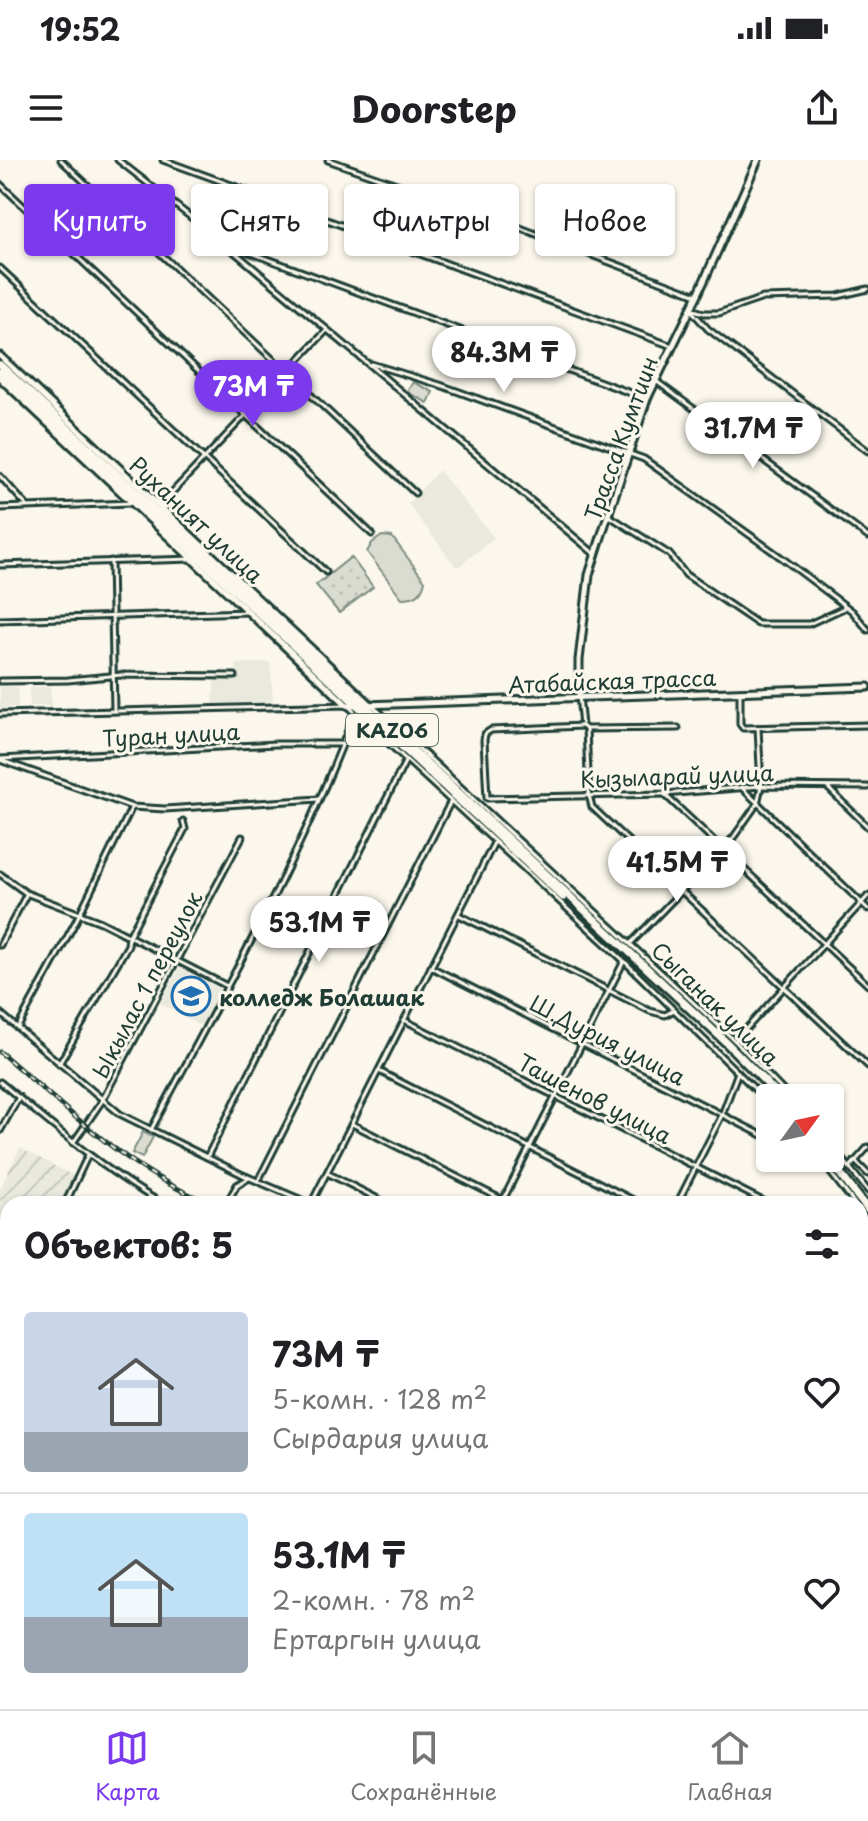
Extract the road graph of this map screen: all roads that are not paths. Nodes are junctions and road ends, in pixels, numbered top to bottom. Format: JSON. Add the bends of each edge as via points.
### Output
{"nodes":[{"id":1,"x":61,"y":160,"type":"edge"},
{"id":2,"x":118,"y":160,"type":"edge"},
{"id":3,"x":163,"y":160,"type":"edge"},
{"id":4,"x":328,"y":160,"type":"edge"},
{"id":5,"x":758,"y":160,"type":"edge"},
{"id":6,"x":0,"y":184,"type":"edge"},
{"id":7,"x":191,"y":217,"type":"edge"},
{"id":8,"x":239,"y":256,"type":"edge"},
{"id":9,"x":258,"y":256,"type":"edge"},
{"id":10,"x":0,"y":268,"type":"edge"},
{"id":11,"x":868,"y":289,"type":"edge"},
{"id":12,"x":698,"y":295,"type":"junction"},
{"id":13,"x":690,"y":309,"type":"junction"},
{"id":14,"x":327,"y":330,"type":"junction"},
{"id":15,"x":672,"y":346,"type":"junction"},
{"id":16,"x":0,"y":356,"type":"edge"},
{"id":17,"x":368,"y":363,"type":"junction"},
{"id":18,"x":0,"y":365,"type":"edge"},
{"id":19,"x":288,"y":371,"type":"junction"},
{"id":20,"x":0,"y":375,"type":"edge"},
{"id":21,"x":656,"y":381,"type":"junction"},
{"id":22,"x":647,"y":399,"type":"junction"},
{"id":23,"x":246,"y":415,"type":"junction"},
{"id":24,"x":868,"y":451,"type":"edge"},
{"id":25,"x":630,"y":454,"type":"junction"},
{"id":26,"x":205,"y":458,"type":"junction"},
{"id":27,"x":0,"y":476,"type":"edge"},
{"id":28,"x":415,"y":493,"type":"dead end"},
{"id":29,"x":131,"y":503,"type":"junction"},
{"id":30,"x":159,"y":506,"type":"junction"},
{"id":31,"x":27,"y":507,"type":"junction"},
{"id":32,"x":0,"y":508,"type":"edge"},
{"id":33,"x":608,"y":515,"type":"junction"},
{"id":34,"x":372,"y":534,"type":"dead end"},
{"id":35,"x":868,"y":537,"type":"edge"},
{"id":36,"x":596,"y":555,"type":"junction"},
{"id":37,"x":192,"y":559,"type":"junction"},
{"id":38,"x":111,"y":561,"type":"junction"},
{"id":39,"x":0,"y":565,"type":"edge"},
{"id":40,"x":326,"y":572,"type":"dead end"},
{"id":41,"x":846,"y":607,"type":"junction"},
{"id":42,"x":249,"y":612,"type":"junction"},
{"id":43,"x":111,"y":617,"type":"junction"},
{"id":44,"x":0,"y":620,"type":"edge"},
{"id":45,"x":868,"y":630,"type":"edge"},
{"id":46,"x":235,"y":676,"type":"dead end"},
{"id":47,"x":113,"y":677,"type":"junction"},
{"id":48,"x":0,"y":681,"type":"edge"},
{"id":49,"x":868,"y":687,"type":"edge"},
{"id":50,"x":740,"y":691,"type":"junction"},
{"id":51,"x":579,"y":696,"type":"junction"},
{"id":52,"x":347,"y":705,"type":"junction"},
{"id":53,"x":364,"y":705,"type":"junction"},
{"id":54,"x":114,"y":711,"type":"junction"},
{"id":55,"x":0,"y":714,"type":"edge"},
{"id":56,"x":360,"y":717,"type":"junction"},
{"id":57,"x":868,"y":725,"type":"edge"},
{"id":58,"x":584,"y":727,"type":"junction"},
{"id":59,"x":678,"y":728,"type":"dead end"},
{"id":60,"x":758,"y":728,"type":"junction"},
{"id":61,"x":343,"y":744,"type":"junction"},
{"id":62,"x":0,"y":759,"type":"edge"},
{"id":63,"x":406,"y":759,"type":"junction"},
{"id":64,"x":761,"y":786,"type":"junction"},
{"id":65,"x":741,"y":787,"type":"junction"},
{"id":66,"x":868,"y":787,"type":"edge"},
{"id":67,"x":828,"y":788,"type":"junction"},
{"id":68,"x":664,"y":794,"type":"junction"},
{"id":69,"x":589,"y":795,"type":"junction"},
{"id":70,"x":319,"y":799,"type":"junction"},
{"id":71,"x":451,"y":801,"type":"junction"},
{"id":72,"x":757,"y":804,"type":"junction"},
{"id":73,"x":132,"y":807,"type":"junction"},
{"id":74,"x":183,"y":821,"type":"dead end"},
{"id":75,"x":868,"y":827,"type":"edge"},
{"id":76,"x":242,"y":837,"type":"dead end"},
{"id":77,"x":495,"y":842,"type":"junction"},
{"id":78,"x":723,"y":848,"type":"junction"},
{"id":79,"x":0,"y":874,"type":"edge"},
{"id":80,"x":682,"y":891,"type":"junction"},
{"id":81,"x":26,"y":893,"type":"junction"},
{"id":82,"x":868,"y":896,"type":"edge"},
{"id":83,"x":862,"y":903,"type":"junction"},
{"id":84,"x":868,"y":909,"type":"edge"},
{"id":85,"x":79,"y":913,"type":"junction"},
{"id":86,"x":459,"y":915,"type":"junction"},
{"id":87,"x":129,"y":936,"type":"junction"},
{"id":88,"x":630,"y":944,"type":"junction"},
{"id":89,"x":0,"y":945,"type":"edge"},
{"id":90,"x":824,"y":945,"type":"junction"},
{"id":91,"x":178,"y":961,"type":"junction"},
{"id":92,"x":624,"y":961,"type":"junction"},
{"id":93,"x":431,"y":967,"type":"junction"},
{"id":94,"x":868,"y":985,"type":"edge"},
{"id":95,"x":227,"y":986,"type":"junction"},
{"id":96,"x":784,"y":987,"type":"junction"},
{"id":97,"x":610,"y":991,"type":"junction"},
{"id":98,"x":674,"y":1010,"type":"junction"},
{"id":99,"x":0,"y":1013,"type":"edge"},
{"id":100,"x":406,"y":1021,"type":"junction"},
{"id":101,"x":17,"y":1028,"type":"junction"},
{"id":102,"x":735,"y":1041,"type":"junction"},
{"id":103,"x":584,"y":1045,"type":"junction"},
{"id":104,"x":59,"y":1064,"type":"junction"},
{"id":105,"x":868,"y":1066,"type":"edge"},
{"id":106,"x":379,"y":1071,"type":"junction"},
{"id":107,"x":738,"y":1072,"type":"junction"},
{"id":108,"x":0,"y":1082,"type":"edge"},
{"id":109,"x":763,"y":1084,"type":"edge"},
{"id":110,"x":776,"y":1084,"type":"edge"},
{"id":111,"x":756,"y":1090,"type":"edge"},
{"id":112,"x":557,"y":1096,"type":"junction"},
{"id":113,"x":19,"y":1097,"type":"junction"},
{"id":114,"x":102,"y":1101,"type":"junction"},
{"id":115,"x":722,"y":1115,"type":"junction"},
{"id":116,"x":352,"y":1124,"type":"junction"},
{"id":117,"x":151,"y":1130,"type":"junction"},
{"id":118,"x":0,"y":1131,"type":"edge"},
{"id":119,"x":756,"y":1132,"type":"edge"},
{"id":120,"x":73,"y":1143,"type":"junction"},
{"id":121,"x":530,"y":1147,"type":"junction"},
{"id":122,"x":868,"y":1147,"type":"edge"},
{"id":123,"x":88,"y":1155,"type":"junction"},
{"id":124,"x":207,"y":1157,"type":"junction"},
{"id":125,"x":844,"y":1160,"type":"edge"},
{"id":126,"x":855,"y":1161,"type":"junction"},
{"id":127,"x":850,"y":1167,"type":"junction"},
{"id":128,"x":695,"y":1168,"type":"junction"},
{"id":129,"x":830,"y":1172,"type":"edge"},
{"id":130,"x":841,"y":1172,"type":"edge"},
{"id":131,"x":842,"y":1172,"type":"edge"},
{"id":132,"x":327,"y":1173,"type":"junction"},
{"id":133,"x":868,"y":1174,"type":"edge"},
{"id":134,"x":250,"y":1178,"type":"junction"},
{"id":135,"x":258,"y":1181,"type":"junction"},
{"id":136,"x":868,"y":1191,"type":"edge"},
{"id":137,"x":69,"y":1196,"type":"edge"},
{"id":138,"x":149,"y":1196,"type":"edge"},
{"id":139,"x":231,"y":1196,"type":"edge"},
{"id":140,"x":293,"y":1196,"type":"edge"},
{"id":141,"x":316,"y":1196,"type":"edge"},
{"id":142,"x":372,"y":1196,"type":"edge"},
{"id":143,"x":490,"y":1196,"type":"edge"},
{"id":144,"x":505,"y":1196,"type":"edge"},
{"id":145,"x":625,"y":1196,"type":"edge"},
{"id":146,"x":681,"y":1196,"type":"edge"},
{"id":147,"x":753,"y":1196,"type":"edge"},
{"id":148,"x":849,"y":1196,"type":"edge"},
{"id":149,"x":858,"y":1196,"type":"edge"},
{"id":150,"x":862,"y":1196,"type":"edge"}],
"edges":[{"from":1,"to":19,"type":"street"},
{"from":2,"to":7,"type":"street"},
{"from":3,"to":15,"type":"street"},
{"from":4,"to":12,"type":"street"},
{"from":5,"to":12,"type":"main road","name":"Трасса Кумтиин"},
{"from":6,"to":23,"type":"street"},
{"from":8,"to":14,"type":"street"},
{"from":9,"to":22,"type":"street"},
{"from":10,"to":26,"type":"street"},
{"from":11,"to":13,"type":"street","via":[[838,296],[763,298],[719,313]]},
{"from":12,"to":13,"type":"main road","name":"Трасса Кумтиин"},
{"from":13,"to":15,"type":"main road","name":"Трасса Кумтиин"},
{"from":13,"to":24,"type":"street","via":[[708,329]]},
{"from":14,"to":17,"type":"street"},
{"from":14,"to":19,"type":"street"},
{"from":15,"to":21,"type":"main road","name":"Трасса Кумтиин"},
{"from":16,"to":30,"type":"main road","name":"Руханият улица"},
{"from":17,"to":25,"type":"street"},
{"from":17,"to":36,"type":"street"},
{"from":18,"to":53,"type":"highway","number":"KАZ06"},
{"from":19,"to":23,"type":"street"},
{"from":19,"to":28,"type":"street"},
{"from":20,"to":29,"type":"main road","name":"Руханият улица"},
{"from":20,"to":53,"type":"highway","number":"KАZ06"},
{"from":21,"to":22,"type":"main road","name":"Трасса Кумтиин"},
{"from":21,"to":35,"type":"street"},
{"from":22,"to":25,"type":"main road","name":"Трасса Кумтиин"},
{"from":23,"to":26,"type":"street"},
{"from":23,"to":34,"type":"street"},
{"from":25,"to":33,"type":"main road","name":"Трасса Кумтиин"},
{"from":25,"to":41,"type":"street","via":[[644,459]]},
{"from":26,"to":30,"type":"street"},
{"from":26,"to":40,"type":"street"},
{"from":27,"to":31,"type":"street"},
{"from":29,"to":31,"type":"street"},
{"from":29,"to":37,"type":"main road","name":"Руханият улица"},
{"from":30,"to":53,"type":"main road","name":"Руханият улица"},
{"from":31,"to":32,"type":"street"},
{"from":33,"to":36,"type":"main road","name":"Трасса Кумтиин"},
{"from":33,"to":41,"type":"street","via":[[669,554],[686,575],[758,624],[809,624]]},
{"from":36,"to":51,"type":"main road","name":"Трасса Кумтиин","via":[[579,660]]},
{"from":37,"to":38,"type":"street"},
{"from":37,"to":42,"type":"main road","name":"Руханият улица"},
{"from":38,"to":39,"type":"street"},
{"from":38,"to":43,"type":"street"},
{"from":41,"to":45,"type":"street"},
{"from":42,"to":43,"type":"street"},
{"from":42,"to":52,"type":"main road","name":"Руханият улица"},
{"from":43,"to":44,"type":"street"},
{"from":43,"to":47,"type":"street"},
{"from":46,"to":47,"type":"street"},
{"from":47,"to":48,"type":"street"},
{"from":47,"to":54,"type":"street"},
{"from":49,"to":50,"type":"main road","name":"Атабайская трасса"},
{"from":50,"to":51,"type":"main road","name":"Атабайская трасса"},
{"from":50,"to":60,"type":"street","via":[[740,724]]},
{"from":51,"to":53,"type":"main road","name":"Атабайская трасса"},
{"from":51,"to":58,"type":"street"},
{"from":52,"to":53,"type":"main road","name":"Атабайская трасса"},
{"from":52,"to":54,"type":"street"},
{"from":52,"to":56,"type":"street"},
{"from":53,"to":88,"type":"street","name":"Сыганак улица"},
{"from":53,"to":109,"type":"highway","number":"KАZ06"},
{"from":54,"to":55,"type":"street"},
{"from":56,"to":61,"type":"street","via":[[350,725]]},
{"from":56,"to":63,"type":"street"},
{"from":57,"to":60,"type":"street"},
{"from":58,"to":59,"type":"street"},
{"from":58,"to":69,"type":"street"},
{"from":58,"to":69,"type":"street","name":"Кызыларай улица","via":[[485,734],[487,798]]},
{"from":60,"to":64,"type":"street"},
{"from":61,"to":62,"type":"street","name":"Туран улица"},
{"from":61,"to":70,"type":"street"},
{"from":62,"to":73,"type":"street"},
{"from":63,"to":71,"type":"street"},
{"from":63,"to":124,"type":"street"},
{"from":64,"to":65,"type":"street","name":"Кызыларай улица"},
{"from":64,"to":67,"type":"street","name":"Кызыларай улица"},
{"from":64,"to":72,"type":"street"},
{"from":65,"to":68,"type":"street","name":"Кызыларай улица"},
{"from":65,"to":72,"type":"street"},
{"from":66,"to":67,"type":"street","name":"Кызыларай улица"},
{"from":67,"to":75,"type":"street"},
{"from":68,"to":69,"type":"street","name":"Кызыларай улица"},
{"from":68,"to":78,"type":"street"},
{"from":69,"to":80,"type":"street","via":[[592,807]]},
{"from":70,"to":73,"type":"street"},
{"from":70,"to":95,"type":"street"},
{"from":71,"to":77,"type":"street"},
{"from":71,"to":135,"type":"street"},
{"from":72,"to":78,"type":"street"},
{"from":72,"to":83,"type":"street"},
{"from":73,"to":85,"type":"street"},
{"from":74,"to":87,"type":"street","via":[[185,829]]},
{"from":76,"to":91,"type":"street","name":"Ыкылас 1 переулок"},
{"from":77,"to":86,"type":"street"},
{"from":77,"to":92,"type":"street"},
{"from":78,"to":80,"type":"street"},
{"from":78,"to":90,"type":"street"},
{"from":79,"to":81,"type":"street"},
{"from":80,"to":88,"type":"street"},
{"from":80,"to":96,"type":"street"},
{"from":81,"to":85,"type":"street"},
{"from":81,"to":89,"type":"street"},
{"from":82,"to":83,"type":"street"},
{"from":83,"to":84,"type":"street"},
{"from":83,"to":90,"type":"street"},
{"from":85,"to":87,"type":"street"},
{"from":85,"to":101,"type":"street"},
{"from":86,"to":93,"type":"street"},
{"from":86,"to":97,"type":"street"},
{"from":87,"to":91,"type":"street"},
{"from":87,"to":104,"type":"street","via":[[109,982]]},
{"from":88,"to":102,"type":"street","name":"Сыганак улица"},
{"from":90,"to":94,"type":"street"},
{"from":90,"to":96,"type":"street"},
{"from":91,"to":95,"type":"street"},
{"from":91,"to":114,"type":"street","name":"Ыкылас 1 переулок"},
{"from":92,"to":97,"type":"street"},
{"from":92,"to":98,"type":"street"},
{"from":93,"to":100,"type":"street"},
{"from":93,"to":103,"type":"street","name":"Ш.Дурия улица"},
{"from":95,"to":117,"type":"street"},
{"from":96,"to":102,"type":"street"},
{"from":96,"to":105,"type":"street"},
{"from":97,"to":98,"type":"street","via":[[659,1015]]},
{"from":97,"to":103,"type":"street"},
{"from":98,"to":107,"type":"street"},
{"from":99,"to":101,"type":"street"},
{"from":100,"to":106,"type":"street"},
{"from":100,"to":112,"type":"street","name":"Ташенов улица"},
{"from":101,"to":104,"type":"street"},
{"from":102,"to":110,"type":"street","name":"Сыганак улица"},
{"from":103,"to":112,"type":"street"},
{"from":103,"to":115,"type":"street","name":"Ш.Дурия улица"},
{"from":104,"to":114,"type":"street"},
{"from":106,"to":116,"type":"street"},
{"from":106,"to":121,"type":"street"},
{"from":107,"to":111,"type":"street"},
{"from":107,"to":115,"type":"street"},
{"from":108,"to":113,"type":"street"},
{"from":112,"to":121,"type":"street"},
{"from":112,"to":128,"type":"street","name":"Ташенов улица"},
{"from":113,"to":118,"type":"street"},
{"from":113,"to":120,"type":"street"},
{"from":114,"to":117,"type":"street"},
{"from":114,"to":120,"type":"street","name":"Ыкылас 1 переулок"},
{"from":115,"to":119,"type":"street","name":"Ш.Дурия улица"},
{"from":115,"to":128,"type":"street"},
{"from":116,"to":132,"type":"street"},
{"from":116,"to":143,"type":"street"},
{"from":117,"to":124,"type":"street"},
{"from":120,"to":123,"type":"street"},
{"from":121,"to":144,"type":"street"},
{"from":121,"to":145,"type":"street"},
{"from":122,"to":126,"type":"street"},
{"from":123,"to":137,"type":"street"},
{"from":123,"to":138,"type":"street"},
{"from":124,"to":134,"type":"street"},
{"from":125,"to":127,"type":"street"},
{"from":126,"to":127,"type":"street"},
{"from":126,"to":133,"type":"street"},
{"from":127,"to":136,"type":"street"},
{"from":128,"to":146,"type":"street"},
{"from":128,"to":147,"type":"street","name":"Ташенов улица"},
{"from":129,"to":148,"type":"street"},
{"from":130,"to":149,"type":"highway"},
{"from":131,"to":150,"type":"highway"},
{"from":132,"to":141,"type":"street"},
{"from":132,"to":142,"type":"street"},
{"from":134,"to":135,"type":"street"},
{"from":134,"to":139,"type":"street"},
{"from":135,"to":140,"type":"street"}]}
